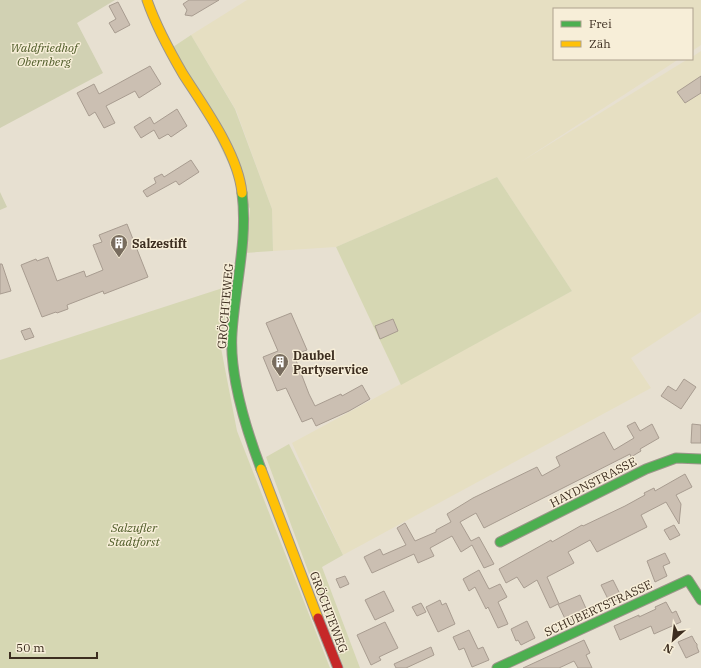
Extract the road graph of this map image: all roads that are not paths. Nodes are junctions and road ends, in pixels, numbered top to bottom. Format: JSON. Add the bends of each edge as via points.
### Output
{"nodes":[{"id":1,"x":147,"y":0,"type":"edge"},
{"id":2,"x":701,"y":459,"type":"edge"},
{"id":3,"x":500,"y":542,"type":"dead end"},
{"id":4,"x":701,"y":600,"type":"edge"},
{"id":5,"x":338,"y":668,"type":"edge"},
{"id":6,"x":497,"y":668,"type":"edge"}],
"edges":[{"from":1,"to":5,"type":"street","name":"GRÖCHTEWEG","via":[[169,50],[222,138],[238,174],[245,212],[232,334],[235,376],[246,427]]},
{"from":2,"to":3,"type":"street","name":"HAYDNSTRASSE","via":[[676,458],[646,469]]},
{"from":4,"to":6,"type":"street","name":"SCHUBERTSTRASSE","via":[[688,580]]}]}
